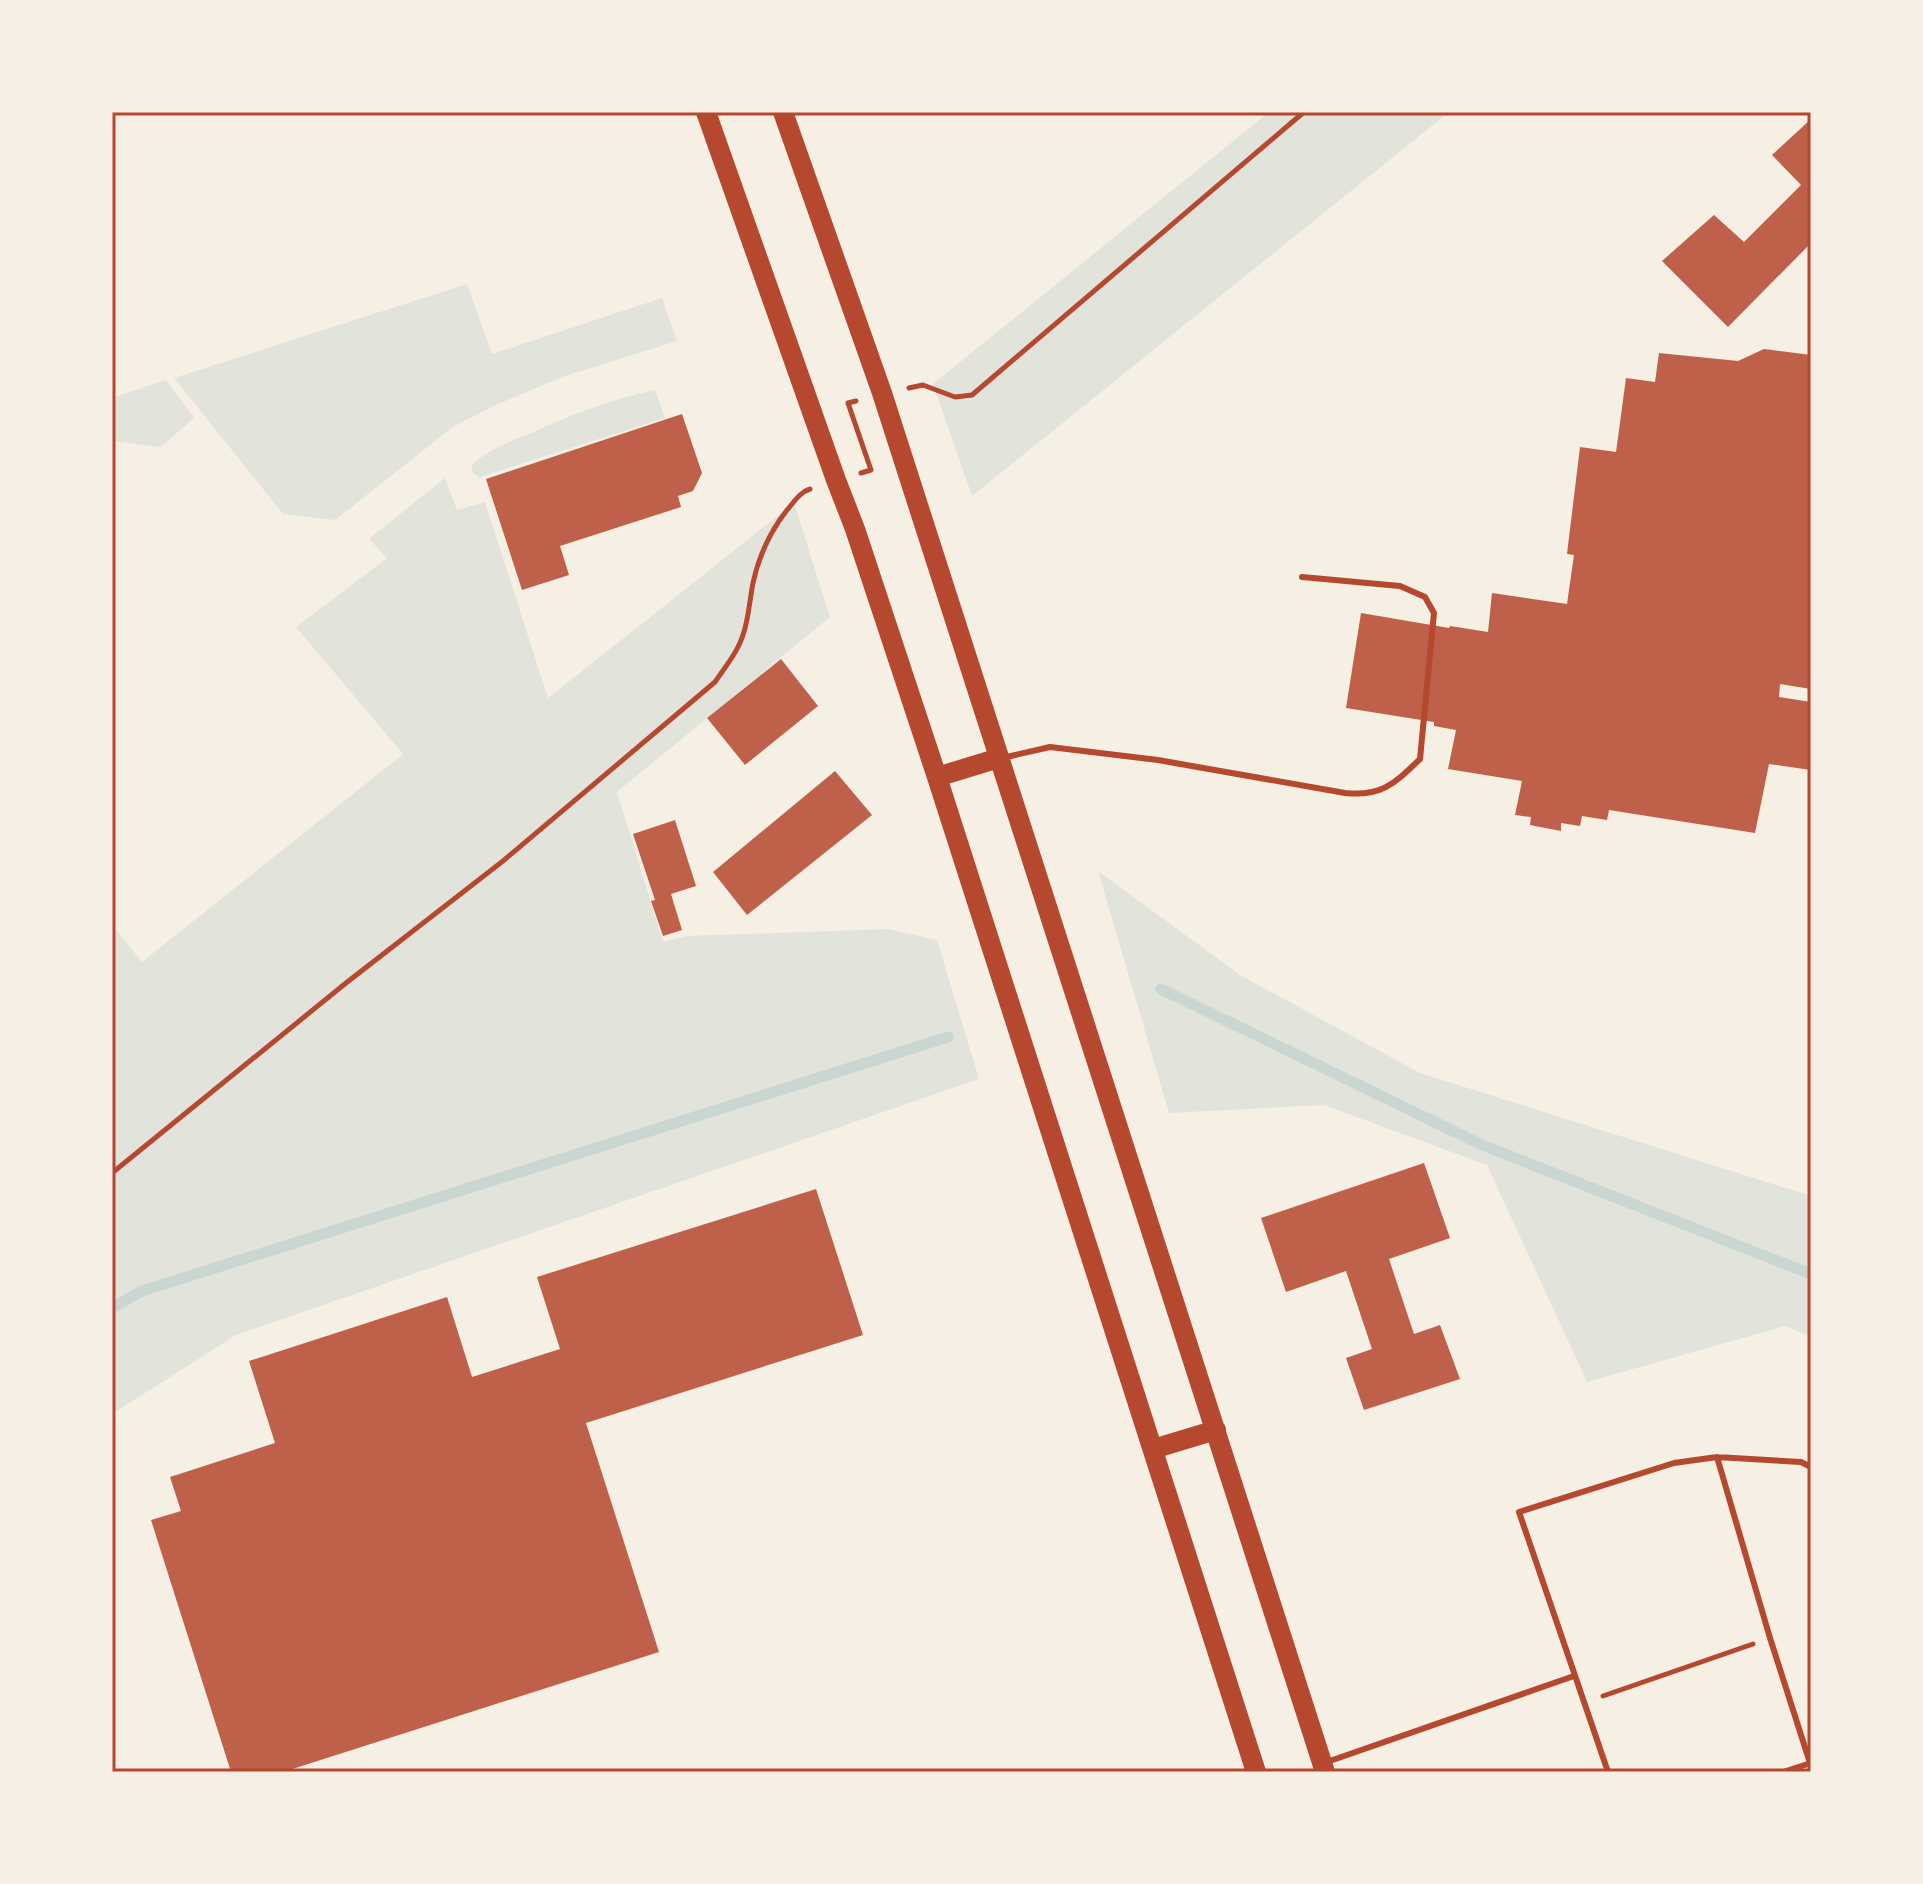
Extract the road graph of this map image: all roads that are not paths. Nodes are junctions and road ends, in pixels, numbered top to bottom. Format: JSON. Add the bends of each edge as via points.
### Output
{"nodes":[{"id":1,"x":706,"y":112,"type":"edge"},
{"id":2,"x":783,"y":112,"type":"edge"},
{"id":3,"x":1302,"y":577,"type":"dead end"},
{"id":4,"x":999,"y":758,"type":"junction"},
{"id":5,"x":937,"y":777,"type":"junction"},
{"id":6,"x":1216,"y":1430,"type":"junction"},
{"id":7,"x":1153,"y":1449,"type":"junction"},
{"id":8,"x":1717,"y":1457,"type":"junction"},
{"id":9,"x":1811,"y":1467,"type":"edge"},
{"id":10,"x":1574,"y":1676,"type":"junction"},
{"id":11,"x":1810,"y":1763,"type":"edge"},
{"id":12,"x":1323,"y":1768,"type":"edge"},
{"id":13,"x":1256,"y":1772,"type":"edge"},
{"id":14,"x":1608,"y":1772,"type":"edge"},
{"id":15,"x":1783,"y":1772,"type":"edge"}],
"edges":[{"from":1,"to":5,"type":"main road"},
{"from":2,"to":4,"type":"main road","via":[[882,393]]},
{"from":3,"to":4,"type":"lane","via":[[1400,586],[1425,597],[1434,613],[1420,759],[1384,790],[1360,795],[1050,747]]},
{"from":4,"to":5,"type":"main road"},
{"from":4,"to":6,"type":"main road"},
{"from":5,"to":7,"type":"main road"},
{"from":6,"to":7,"type":"main road"},
{"from":6,"to":12,"type":"main road"},
{"from":7,"to":13,"type":"main road"},
{"from":8,"to":9,"type":"lane"},
{"from":8,"to":10,"type":"lane","via":[[1674,1463],[1519,1512]]},
{"from":8,"to":11,"type":"lane"},
{"from":10,"to":12,"type":"lane"},
{"from":10,"to":14,"type":"lane"},
{"from":11,"to":15,"type":"lane"}]}
